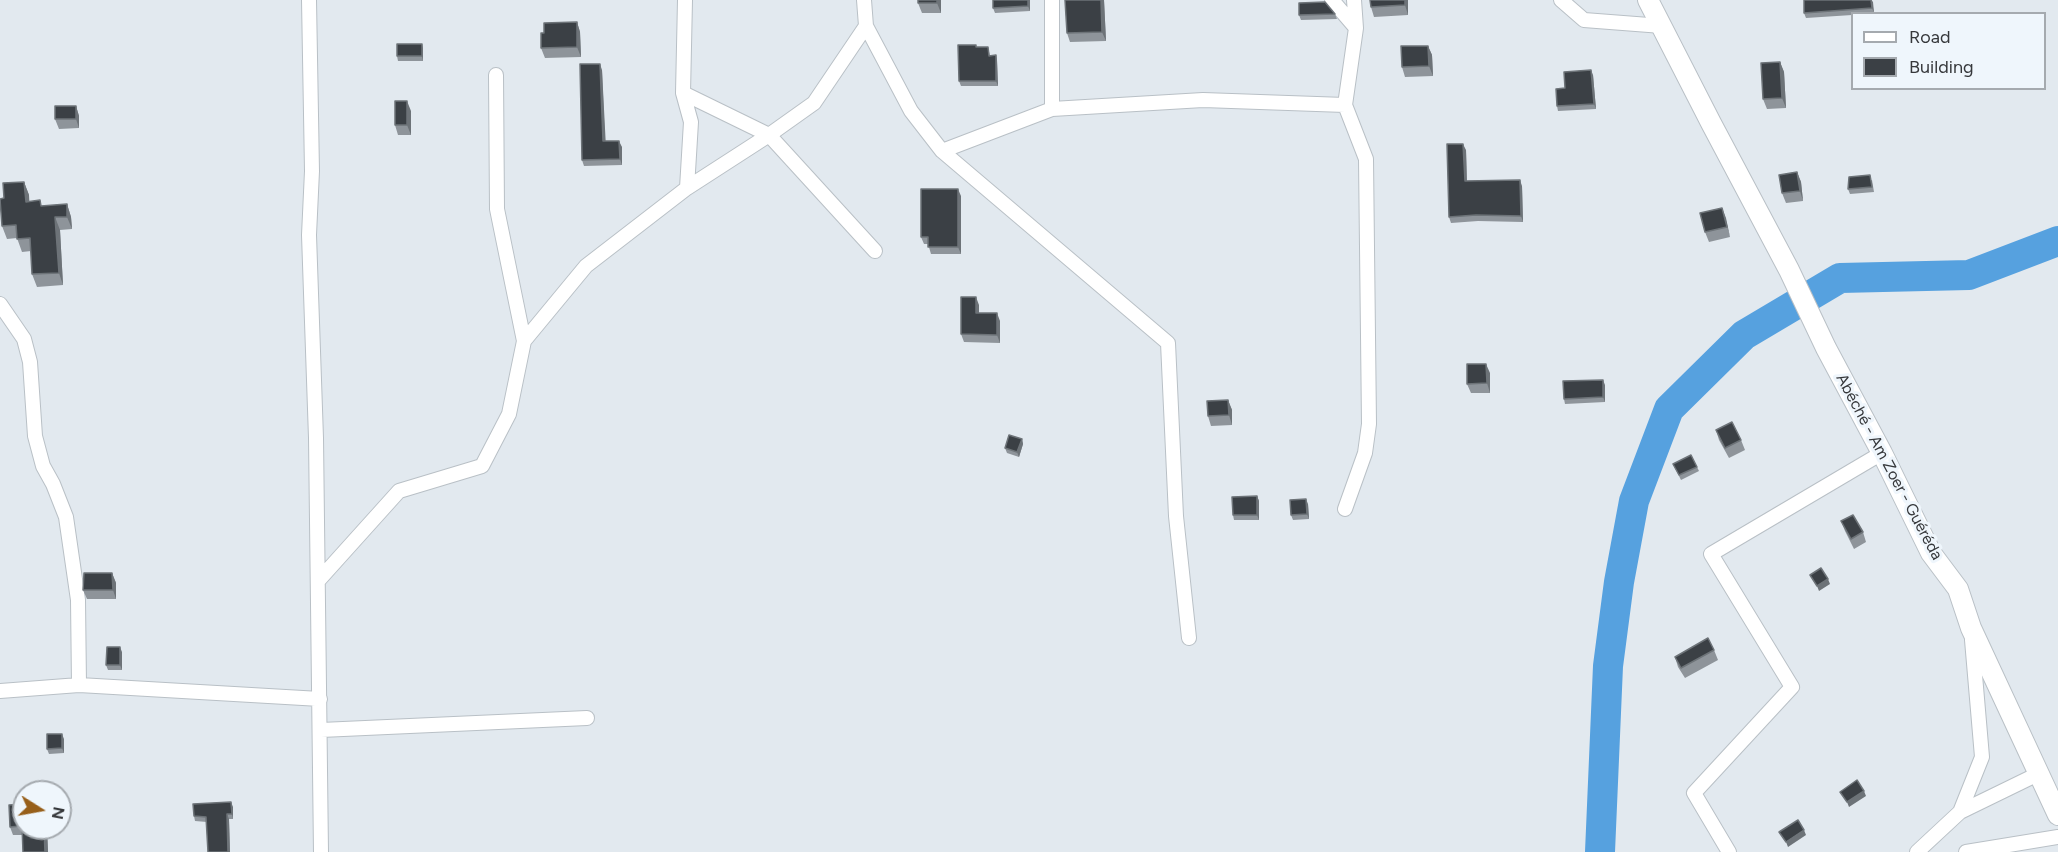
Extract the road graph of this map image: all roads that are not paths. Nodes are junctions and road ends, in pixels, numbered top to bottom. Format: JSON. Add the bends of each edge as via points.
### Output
{"nodes":[{"id":1,"x":309,"y":0,"type":"edge"},
{"id":2,"x":685,"y":0,"type":"edge"},
{"id":3,"x":864,"y":0,"type":"edge"},
{"id":4,"x":1052,"y":0,"type":"edge"},
{"id":5,"x":1332,"y":0,"type":"edge"},
{"id":6,"x":1354,"y":0,"type":"edge"},
{"id":7,"x":1561,"y":0,"type":"edge"},
{"id":8,"x":1648,"y":0,"type":"edge"},
{"id":9,"x":866,"y":26,"type":"junction"},
{"id":10,"x":1662,"y":26,"type":"junction"},
{"id":11,"x":1356,"y":28,"type":"junction"},
{"id":12,"x":496,"y":75,"type":"dead end"},
{"id":13,"x":683,"y":93,"type":"junction"},
{"id":14,"x":1345,"y":105,"type":"junction"},
{"id":15,"x":1052,"y":109,"type":"junction"},
{"id":16,"x":769,"y":135,"type":"junction"},
{"id":17,"x":942,"y":151,"type":"junction"},
{"id":18,"x":687,"y":188,"type":"junction"},
{"id":19,"x":875,"y":252,"type":"dead end"},
{"id":20,"x":0,"y":304,"type":"edge"},
{"id":21,"x":524,"y":341,"type":"junction"},
{"id":22,"x":1882,"y":453,"type":"junction"},
{"id":23,"x":1345,"y":509,"type":"dead end"},
{"id":24,"x":318,"y":581,"type":"junction"},
{"id":25,"x":1971,"y":628,"type":"junction"},
{"id":26,"x":1189,"y":638,"type":"dead end"},
{"id":27,"x":79,"y":685,"type":"junction"},
{"id":28,"x":0,"y":691,"type":"edge"},
{"id":29,"x":321,"y":699,"type":"junction"},
{"id":30,"x":587,"y":718,"type":"dead end"},
{"id":31,"x":321,"y":730,"type":"junction"},
{"id":32,"x":2040,"y":773,"type":"junction"},
{"id":33,"x":1960,"y":812,"type":"junction"},
{"id":34,"x":2058,"y":815,"type":"edge"},
{"id":35,"x":2058,"y":837,"type":"edge"},
{"id":36,"x":321,"y":852,"type":"edge"},
{"id":37,"x":1729,"y":852,"type":"edge"},
{"id":38,"x":1917,"y":852,"type":"edge"},
{"id":39,"x":1966,"y":852,"type":"edge"}],
"edges":[{"from":1,"to":24,"type":"street","via":[[309,235]]},
{"from":2,"to":13,"type":"street"},
{"from":3,"to":9,"type":"street"},
{"from":4,"to":15,"type":"street"},
{"from":5,"to":11,"type":"street"},
{"from":6,"to":11,"type":"street"},
{"from":7,"to":10,"type":"street","via":[[1584,20]]},
{"from":8,"to":10,"type":"main road"},
{"from":9,"to":16,"type":"street","via":[[814,103]]},
{"from":9,"to":17,"type":"street","via":[[911,111]]},
{"from":10,"to":22,"type":"main road","name":"Abéché - Am Zoer - Guéréda"},
{"from":11,"to":14,"type":"street"},
{"from":12,"to":21,"type":"street","via":[[497,209]]},
{"from":13,"to":16,"type":"street"},
{"from":13,"to":18,"type":"street","via":[[691,122]]},
{"from":14,"to":15,"type":"street","via":[[1203,100]]},
{"from":14,"to":23,"type":"street","via":[[1366,159],[1369,424],[1365,453]]},
{"from":15,"to":17,"type":"street"},
{"from":16,"to":18,"type":"street"},
{"from":16,"to":19,"type":"street"},
{"from":17,"to":26,"type":"street","via":[[1168,343],[1176,516]]},
{"from":18,"to":21,"type":"street","via":[[586,266]]},
{"from":20,"to":27,"type":"street","via":[[24,339],[30,362],[35,436],[66,517],[78,600]]},
{"from":21,"to":24,"type":"street","via":[[509,414],[482,466],[399,491]]},
{"from":22,"to":25,"type":"main road","name":"Abéché - Am Zoer - Guéréda","via":[[1931,553],[1958,589]]},
{"from":22,"to":37,"type":"street","via":[[1711,554],[1792,687],[1694,793]]},
{"from":24,"to":29,"type":"street"},
{"from":25,"to":32,"type":"main road","name":"Abéché - Am Zoer - Guéréda"},
{"from":25,"to":33,"type":"street","via":[[1982,757]]},
{"from":27,"to":28,"type":"street"},
{"from":27,"to":29,"type":"street"},
{"from":29,"to":31,"type":"street"},
{"from":30,"to":31,"type":"street"},
{"from":31,"to":36,"type":"street"},
{"from":32,"to":33,"type":"street"},
{"from":32,"to":34,"type":"main road","name":"Abéché - Am Zoer - Guéréda"},
{"from":33,"to":38,"type":"street"},
{"from":35,"to":39,"type":"street"}]}
